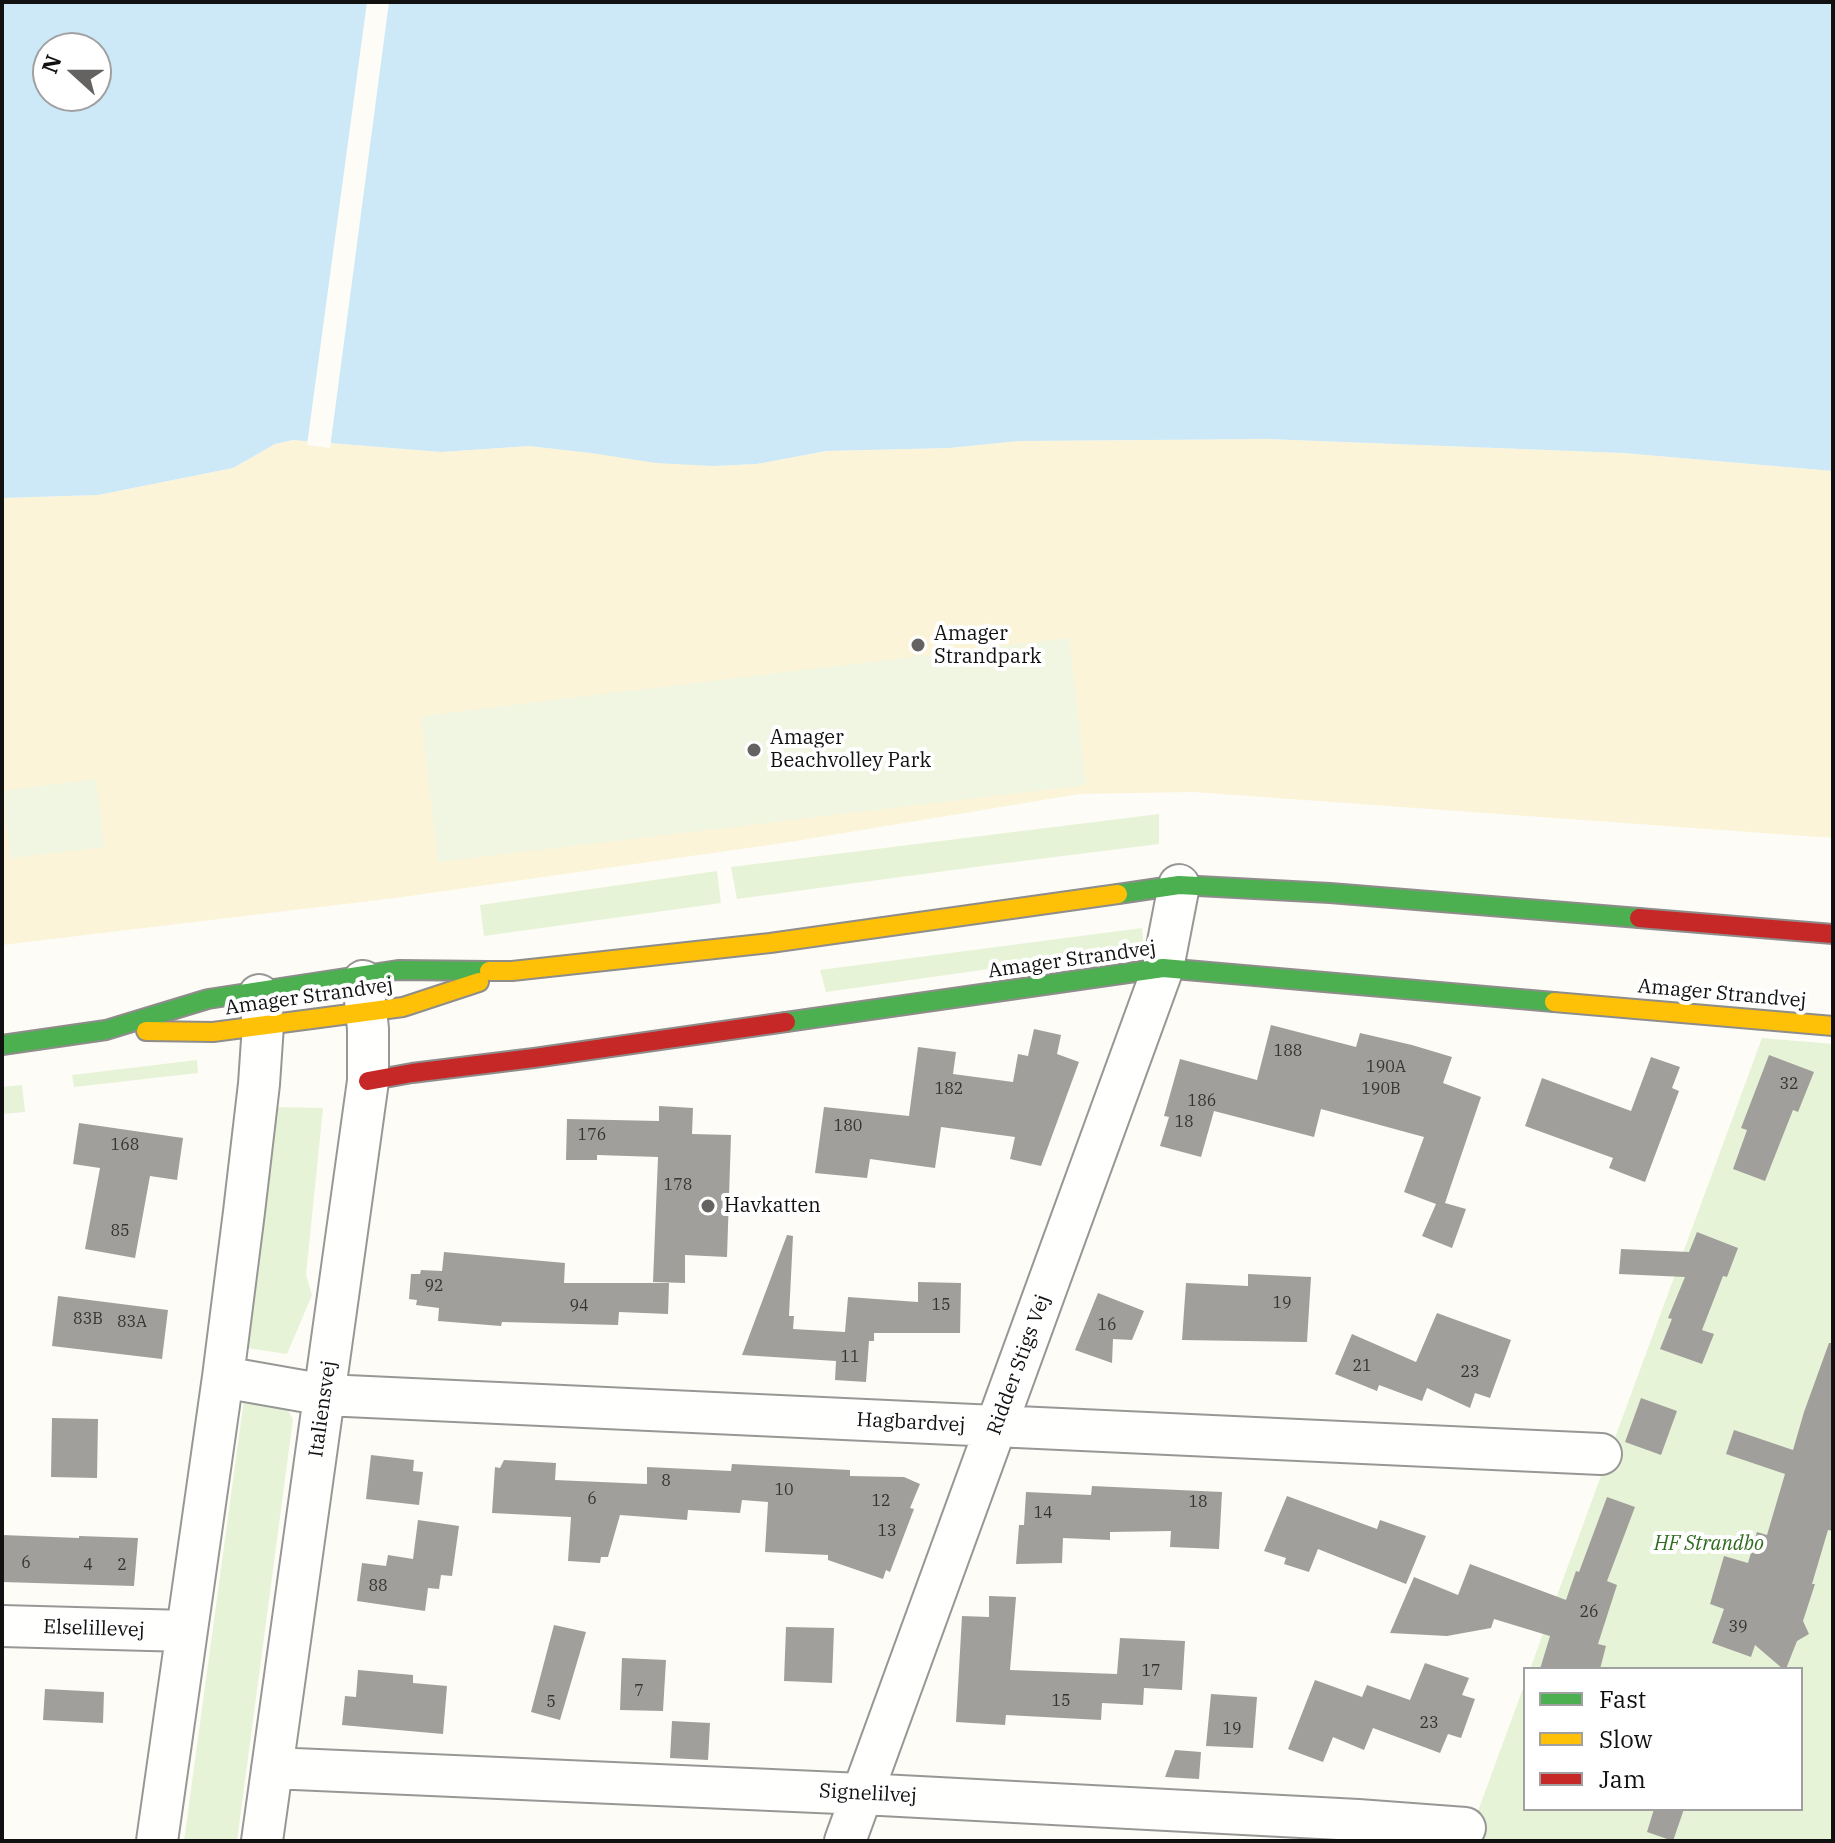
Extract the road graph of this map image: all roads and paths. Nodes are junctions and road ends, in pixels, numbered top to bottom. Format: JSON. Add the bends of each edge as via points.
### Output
{"nodes":[{"id":1,"x":1179,"y":885,"type":"junction"},
{"id":2,"x":1833,"y":934,"type":"edge"},
{"id":3,"x":1163,"y":968,"type":"junction"},
{"id":4,"x":512,"y":971,"type":"junction"},
{"id":5,"x":365,"y":993,"type":"junction"},
{"id":6,"x":261,"y":1008,"type":"junction"},
{"id":7,"x":1833,"y":1026,"type":"edge"},
{"id":8,"x":106,"y":1030,"type":"junction"},
{"id":9,"x":2,"y":1045,"type":"edge"},
{"id":10,"x":368,"y":1081,"type":"junction"},
{"id":11,"x":223,"y":1377,"type":"junction"},
{"id":12,"x":325,"y":1395,"type":"junction"},
{"id":13,"x":997,"y":1427,"type":"junction"},
{"id":14,"x":1601,"y":1454,"type":"dead end"},
{"id":15,"x":2,"y":1626,"type":"edge"},
{"id":16,"x":186,"y":1631,"type":"junction"},
{"id":17,"x":272,"y":1768,"type":"junction"},
{"id":18,"x":862,"y":1794,"type":"junction"},
{"id":19,"x":1465,"y":1828,"type":"dead end"},
{"id":20,"x":157,"y":1841,"type":"edge"},
{"id":21,"x":262,"y":1841,"type":"edge"},
{"id":22,"x":845,"y":1841,"type":"edge"}],
"edges":[{"from":1,"to":2,"type":"street","name":"Amager Strandvej"},
{"from":1,"to":3,"type":"street","name":"Ridder Stigs Vej"},
{"from":1,"to":4,"type":"street","name":"Amager Strandvej","via":[[770,943]]},
{"from":3,"to":7,"type":"street","name":"Amager Strandvej"},
{"from":3,"to":10,"type":"street","name":"Amager Strandvej"},
{"from":3,"to":13,"type":"street","name":"Ridder Stigs Vej"},
{"from":4,"to":5,"type":"street","name":"Amager Strandvej","via":[[398,970]]},
{"from":4,"to":5,"type":"street","name":"Amager Strandvej","via":[[403,1007]]},
{"from":5,"to":6,"type":"street","name":"Amager Strandvej"},
{"from":5,"to":6,"type":"street","name":"Amager Strandvej"},
{"from":5,"to":10,"type":"street","name":"Italiensvej"},
{"from":6,"to":8,"type":"street","name":"Amager Strandvej","via":[[208,999]]},
{"from":6,"to":8,"type":"street","name":"Amager Strandvej","via":[[213,1032]]},
{"from":6,"to":11,"type":"street","via":[[256,1112]]},
{"from":8,"to":9,"type":"street","name":"Amager Strandvej"},
{"from":10,"to":12,"type":"street","name":"Italiensvej"},
{"from":11,"to":12,"type":"street","name":"Hagbardvej"},
{"from":11,"to":16,"type":"street"},
{"from":12,"to":13,"type":"street","name":"Hagbardvej"},
{"from":12,"to":17,"type":"street","name":"Italiensvej"},
{"from":13,"to":14,"type":"street","name":"Hagbardvej"},
{"from":13,"to":18,"type":"street","name":"Ridder Stigs Vej"},
{"from":15,"to":16,"type":"street","name":"Elselillevej"},
{"from":16,"to":20,"type":"street"},
{"from":17,"to":18,"type":"street","name":"Signelilvej"},
{"from":17,"to":21,"type":"street","name":"Italiensvej"},
{"from":18,"to":19,"type":"street","name":"Signelilvej"},
{"from":18,"to":22,"type":"street","name":"Ridder Stigs Vej"}]}
